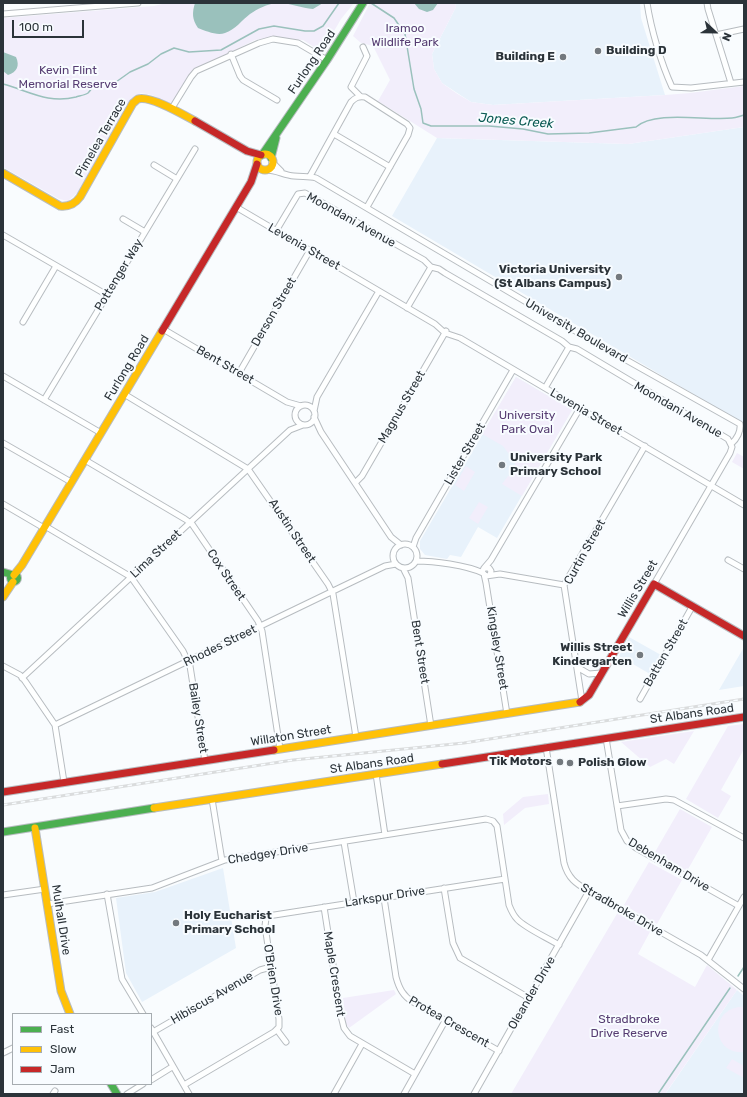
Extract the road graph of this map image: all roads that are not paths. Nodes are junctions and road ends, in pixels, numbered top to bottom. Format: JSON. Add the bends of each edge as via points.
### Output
{"nodes":[{"id":1,"x":138,"y":3,"type":"edge"},
{"id":2,"x":363,"y":3,"type":"edge"},
{"id":3,"x":647,"y":3,"type":"edge"},
{"id":4,"x":707,"y":3,"type":"edge"},
{"id":5,"x":99,"y":5,"type":"edge"},
{"id":6,"x":3,"y":14,"type":"edge"},
{"id":7,"x":744,"y":29,"type":"edge"},
{"id":8,"x":716,"y":35,"type":"junction"},
{"id":9,"x":363,"y":47,"type":"dead end"},
{"id":10,"x":231,"y":54,"type":"junction"},
{"id":11,"x":327,"y":60,"type":"junction"},
{"id":12,"x":744,"y":82,"type":"edge"},
{"id":13,"x":731,"y":83,"type":"junction"},
{"id":14,"x":360,"y":96,"type":"junction"},
{"id":15,"x":277,"y":100,"type":"dead end"},
{"id":16,"x":172,"y":108,"type":"junction"},
{"id":17,"x":278,"y":134,"type":"junction"},
{"id":18,"x":334,"y":134,"type":"junction"},
{"id":19,"x":195,"y":150,"type":"dead end"},
{"id":20,"x":247,"y":151,"type":"junction"},
{"id":21,"x":262,"y":155,"type":"junction"},
{"id":22,"x":272,"y":160,"type":"junction"},
{"id":23,"x":257,"y":164,"type":"junction"},
{"id":24,"x":154,"y":165,"type":"dead end"},
{"id":25,"x":390,"y":167,"type":"junction"},
{"id":26,"x":265,"y":170,"type":"junction"},
{"id":27,"x":3,"y":173,"type":"edge"},
{"id":28,"x":287,"y":175,"type":"junction"},
{"id":29,"x":310,"y":176,"type":"junction"},
{"id":30,"x":177,"y":179,"type":"junction"},
{"id":31,"x":251,"y":182,"type":"junction"},
{"id":32,"x":236,"y":207,"type":"junction"},
{"id":33,"x":367,"y":207,"type":"junction"},
{"id":34,"x":123,"y":219,"type":"dead end"},
{"id":35,"x":276,"y":230,"type":"junction"},
{"id":36,"x":145,"y":232,"type":"junction"},
{"id":37,"x":3,"y":235,"type":"edge"},
{"id":38,"x":310,"y":250,"type":"junction"},
{"id":39,"x":56,"y":266,"type":"junction"},
{"id":40,"x":431,"y":268,"type":"junction"},
{"id":41,"x":379,"y":291,"type":"junction"},
{"id":42,"x":107,"y":295,"type":"junction"},
{"id":43,"x":407,"y":308,"type":"junction"},
{"id":44,"x":24,"y":322,"type":"dead end"},
{"id":45,"x":163,"y":329,"type":"junction"},
{"id":46,"x":446,"y":332,"type":"junction"},
{"id":47,"x":568,"y":349,"type":"junction"},
{"id":48,"x":513,"y":370,"type":"junction"},
{"id":49,"x":239,"y":373,"type":"junction"},
{"id":50,"x":3,"y":376,"type":"edge"},
{"id":51,"x":545,"y":388,"type":"junction"},
{"id":52,"x":124,"y":394,"type":"junction"},
{"id":53,"x":318,"y":397,"type":"junction"},
{"id":54,"x":44,"y":400,"type":"junction"},
{"id":55,"x":288,"y":402,"type":"junction"},
{"id":56,"x":303,"y":406,"type":"junction"},
{"id":57,"x":580,"y":408,"type":"junction"},
{"id":58,"x":314,"y":411,"type":"junction"},
{"id":59,"x":296,"y":415,"type":"junction"},
{"id":60,"x":314,"y":417,"type":"junction"},
{"id":61,"x":305,"y":425,"type":"junction"},
{"id":62,"x":290,"y":430,"type":"junction"},
{"id":63,"x":321,"y":432,"type":"junction"},
{"id":64,"x":101,"y":433,"type":"junction"},
{"id":65,"x":3,"y":443,"type":"edge"},
{"id":66,"x":731,"y":444,"type":"junction"},
{"id":67,"x":645,"y":446,"type":"junction"},
{"id":68,"x":84,"y":460,"type":"junction"},
{"id":69,"x":248,"y":468,"type":"junction"},
{"id":70,"x":71,"y":482,"type":"junction"},
{"id":71,"x":355,"y":483,"type":"junction"},
{"id":72,"x":712,"y":486,"type":"junction"},
{"id":73,"x":3,"y":504,"type":"edge"},
{"id":74,"x":744,"y":505,"type":"edge"},
{"id":75,"x":190,"y":522,"type":"junction"},
{"id":76,"x":45,"y":527,"type":"junction"},
{"id":77,"x":391,"y":537,"type":"junction"},
{"id":78,"x":416,"y":538,"type":"junction"},
{"id":79,"x":408,"y":544,"type":"junction"},
{"id":80,"x":401,"y":545,"type":"junction"},
{"id":81,"x":413,"y":548,"type":"junction"},
{"id":82,"x":395,"y":549,"type":"junction"},
{"id":83,"x":417,"y":555,"type":"junction"},
{"id":84,"x":393,"y":557,"type":"junction"},
{"id":85,"x":728,"y":560,"type":"dead end"},
{"id":86,"x":416,"y":561,"type":"junction"},
{"id":87,"x":428,"y":561,"type":"junction"},
{"id":88,"x":396,"y":564,"type":"junction"},
{"id":89,"x":385,"y":566,"type":"junction"},
{"id":90,"x":410,"y":567,"type":"junction"},
{"id":91,"x":403,"y":568,"type":"junction"},
{"id":92,"x":744,"y":569,"type":"edge"},
{"id":93,"x":487,"y":571,"type":"junction"},
{"id":94,"x":3,"y":572,"type":"edge"},
{"id":95,"x":131,"y":577,"type":"junction"},
{"id":96,"x":13,"y":578,"type":"junction"},
{"id":97,"x":408,"y":578,"type":"junction"},
{"id":98,"x":654,"y":584,"type":"junction"},
{"id":99,"x":564,"y":585,"type":"junction"},
{"id":100,"x":332,"y":591,"type":"junction"},
{"id":101,"x":4,"y":594,"type":"edge"},
{"id":102,"x":692,"y":607,"type":"junction"},
{"id":103,"x":260,"y":626,"type":"junction"},
{"id":104,"x":744,"y":636,"type":"edge"},
{"id":105,"x":188,"y":660,"type":"junction"},
{"id":106,"x":3,"y":666,"type":"edge"},
{"id":107,"x":577,"y":667,"type":"junction"},
{"id":108,"x":601,"y":673,"type":"junction"},
{"id":109,"x":22,"y":678,"type":"junction"},
{"id":110,"x":640,"y":699,"type":"dead end"},
{"id":111,"x":582,"y":701,"type":"junction"},
{"id":112,"x":507,"y":714,"type":"junction"},
{"id":113,"x":744,"y":717,"type":"edge"},
{"id":114,"x":55,"y":725,"type":"junction"},
{"id":115,"x":431,"y":726,"type":"junction"},
{"id":116,"x":356,"y":737,"type":"junction"},
{"id":117,"x":606,"y":738,"type":"junction"},
{"id":118,"x":546,"y":747,"type":"junction"},
{"id":119,"x":280,"y":749,"type":"junction"},
{"id":120,"x":205,"y":761,"type":"junction"},
{"id":121,"x":376,"y":774,"type":"junction"},
{"id":122,"x":64,"y":782,"type":"junction"},
{"id":123,"x":3,"y":792,"type":"edge"},
{"id":124,"x":212,"y":799,"type":"junction"},
{"id":125,"x":617,"y":806,"type":"junction"},
{"id":126,"x":35,"y":828,"type":"junction"},
{"id":127,"x":3,"y":832,"type":"edge"},
{"id":128,"x":385,"y":835,"type":"junction"},
{"id":129,"x":744,"y":838,"type":"edge"},
{"id":130,"x":344,"y":842,"type":"junction"},
{"id":131,"x":222,"y":862,"type":"junction"},
{"id":132,"x":505,"y":879,"type":"junction"},
{"id":133,"x":444,"y":888,"type":"junction"},
{"id":134,"x":45,"y":889,"type":"junction"},
{"id":135,"x":589,"y":891,"type":"junction"},
{"id":136,"x":107,"y":894,"type":"junction"},
{"id":137,"x":3,"y":895,"type":"edge"},
{"id":138,"x":744,"y":897,"type":"edge"},
{"id":139,"x":384,"y":898,"type":"junction"},
{"id":140,"x":354,"y":902,"type":"junction"},
{"id":141,"x":47,"y":904,"type":"junction"},
{"id":142,"x":739,"y":906,"type":"junction"},
{"id":143,"x":324,"y":907,"type":"junction"},
{"id":144,"x":266,"y":918,"type":"joint"},
{"id":145,"x":559,"y":945,"type":"junction"},
{"id":146,"x":708,"y":960,"type":"junction"},
{"id":147,"x":271,"y":968,"type":"junction"},
{"id":148,"x":744,"y":989,"type":"edge"},
{"id":149,"x":529,"y":998,"type":"junction"},
{"id":150,"x":70,"y":1013,"type":"edge"},
{"id":151,"x":141,"y":1013,"type":"edge"},
{"id":152,"x":445,"y":1021,"type":"junction"},
{"id":153,"x":152,"y":1030,"type":"edge"},
{"id":154,"x":277,"y":1030,"type":"junction"},
{"id":155,"x":286,"y":1042,"type":"dead end"},
{"id":156,"x":362,"y":1044,"type":"junction"},
{"id":157,"x":12,"y":1049,"type":"edge"},
{"id":158,"x":499,"y":1051,"type":"junction"},
{"id":159,"x":3,"y":1054,"type":"edge"},
{"id":160,"x":172,"y":1067,"type":"junction"},
{"id":161,"x":415,"y":1074,"type":"junction"},
{"id":162,"x":152,"y":1079,"type":"edge"},
{"id":163,"x":112,"y":1085,"type":"edge"},
{"id":164,"x":142,"y":1085,"type":"edge"},
{"id":165,"x":184,"y":1085,"type":"junction"},
{"id":166,"x":117,"y":1094,"type":"edge"},
{"id":167,"x":127,"y":1094,"type":"edge"},
{"id":168,"x":189,"y":1094,"type":"edge"},
{"id":169,"x":334,"y":1094,"type":"edge"},
{"id":170,"x":404,"y":1094,"type":"edge"},
{"id":171,"x":474,"y":1094,"type":"edge"}],
"edges":[{"from":1,"to":5,"type":"street"},
{"from":2,"to":11,"type":"main road","name":"Furlong Road"},
{"from":3,"to":13,"type":"street","via":[[651,24],[672,87]]},
{"from":4,"to":8,"type":"street"},
{"from":5,"to":6,"type":"street"},
{"from":7,"to":8,"type":"street"},
{"from":8,"to":13,"type":"street"},
{"from":9,"to":14,"type":"street","via":[[367,56],[351,87]]},
{"from":10,"to":11,"type":"street","via":[[273,40],[298,43]]},
{"from":10,"to":15,"type":"street","via":[[243,80]]},
{"from":10,"to":16,"type":"street","via":[[196,72]]},
{"from":11,"to":17,"type":"main road","name":"Furlong Road"},
{"from":12,"to":13,"type":"street"},
{"from":14,"to":18,"type":"street","via":[[352,102]]},
{"from":14,"to":25,"type":"street","via":[[410,128]]},
{"from":16,"to":20,"type":"main road","name":"Pimelea Terrace"},
{"from":16,"to":27,"type":"main road","name":"Pimelea Terrace","via":[[147,99],[139,99],[133,103],[80,197],[68,206],[56,204]]},
{"from":17,"to":21,"type":"main road","name":"Furlong Road"},
{"from":17,"to":22,"type":"main road","name":"Furlong Road","via":[[273,146]]},
{"from":18,"to":25,"type":"street"},
{"from":18,"to":29,"type":"street"},
{"from":19,"to":30,"type":"street","name":"Pottenger Way"},
{"from":20,"to":21,"type":"main road","name":"Pimelea Terrace"},
{"from":20,"to":23,"type":"main road","name":"Pimelea Terrace"},
{"from":21,"to":22,"type":"main road","via":[[267,155]]},
{"from":21,"to":23,"type":"main road","via":[[258,158]]},
{"from":22,"to":26,"type":"main road","via":[[270,168]]},
{"from":22,"to":28,"type":"street"},
{"from":23,"to":26,"type":"main road"},
{"from":23,"to":31,"type":"main road","name":"Furlong Road"},
{"from":24,"to":30,"type":"street"},
{"from":25,"to":33,"type":"street"},
{"from":26,"to":28,"type":"street","name":"University Boulevard","via":[[275,170]]},
{"from":26,"to":31,"type":"main road","name":"Furlong Road"},
{"from":28,"to":29,"type":"street","name":"University Boulevard"},
{"from":29,"to":33,"type":"street","name":"University Boulevard"},
{"from":30,"to":36,"type":"street","name":"Pottenger Way"},
{"from":31,"to":32,"type":"main road","name":"Furlong Road"},
{"from":32,"to":35,"type":"street","name":"Levenia Street"},
{"from":32,"to":45,"type":"main road","name":"Furlong Road"},
{"from":33,"to":66,"type":"street","name":"University Boulevard","via":[[589,339],[740,424],[737,436]]},
{"from":34,"to":36,"type":"street"},
{"from":35,"to":38,"type":"street","name":"Levenia Street"},
{"from":35,"to":40,"type":"street","name":"Moondani Avenue","via":[[298,194],[306,193],[424,260]]},
{"from":36,"to":42,"type":"street","name":"Pottenger Way"},
{"from":37,"to":39,"type":"street"},
{"from":38,"to":41,"type":"street","name":"Levenia Street"},
{"from":38,"to":49,"type":"street","name":"Derson Street"},
{"from":39,"to":42,"type":"street"},
{"from":39,"to":44,"type":"street"},
{"from":40,"to":43,"type":"street"},
{"from":40,"to":47,"type":"street","name":"Moondani Avenue","via":[[439,269],[558,339]]},
{"from":41,"to":43,"type":"street","name":"Levenia Street"},
{"from":41,"to":53,"type":"street"},
{"from":42,"to":54,"type":"street","name":"Pottenger Way"},
{"from":43,"to":46,"type":"street","name":"Levenia Street","via":[[441,325]]},
{"from":45,"to":49,"type":"street","name":"Bent Street"},
{"from":45,"to":52,"type":"main road","name":"Furlong Road"},
{"from":46,"to":48,"type":"street","name":"Levenia Street","via":[[456,334]]},
{"from":46,"to":71,"type":"street","name":"Magnus Street","via":[[362,476]]},
{"from":47,"to":51,"type":"street"},
{"from":47,"to":66,"type":"street","name":"Moondani Avenue","via":[[577,350],[724,436]]},
{"from":48,"to":51,"type":"street","name":"Levenia Street"},
{"from":48,"to":78,"type":"street","name":"Lister Street"},
{"from":49,"to":55,"type":"street","name":"Bent Street"},
{"from":50,"to":54,"type":"street"},
{"from":51,"to":57,"type":"street","name":"Levenia Street"},
{"from":52,"to":64,"type":"main road","name":"Furlong Road"},
{"from":52,"to":69,"type":"street","name":"Austin Street"},
{"from":53,"to":56,"type":"street"},
{"from":53,"to":58,"type":"street"},
{"from":54,"to":64,"type":"street"},
{"from":55,"to":56,"type":"street","name":"Bent Street"},
{"from":55,"to":59,"type":"street","name":"Bent Street"},
{"from":56,"to":58,"type":"street"},
{"from":56,"to":59,"type":"street"},
{"from":57,"to":67,"type":"street","name":"Levenia Street"},
{"from":57,"to":93,"type":"street","name":"Kingsley Street"},
{"from":58,"to":60,"type":"street"},
{"from":59,"to":61,"type":"street","via":[[298,422]]},
{"from":59,"to":62,"type":"street","name":"Lima Street"},
{"from":60,"to":61,"type":"street","via":[[312,422]]},
{"from":60,"to":63,"type":"street"},
{"from":61,"to":62,"type":"street","name":"Lima Street"},
{"from":61,"to":63,"type":"street"},
{"from":62,"to":69,"type":"street","name":"Lima Street"},
{"from":63,"to":71,"type":"street"},
{"from":64,"to":68,"type":"main road","name":"Furlong Road"},
{"from":65,"to":70,"type":"street"},
{"from":66,"to":72,"type":"street","name":"Moondani Avenue","via":[[730,453]]},
{"from":67,"to":72,"type":"street","name":"Levenia Street"},
{"from":67,"to":99,"type":"street","name":"Curtin Street"},
{"from":68,"to":70,"type":"main road","name":"Furlong Road"},
{"from":68,"to":75,"type":"street","name":"Cox Street"},
{"from":69,"to":75,"type":"street","name":"Lima Street"},
{"from":69,"to":100,"type":"street","name":"Austin Street"},
{"from":70,"to":76,"type":"main road","name":"Furlong Road"},
{"from":71,"to":77,"type":"street"},
{"from":72,"to":74,"type":"street","name":"Levenia Street"},
{"from":72,"to":98,"type":"street","name":"Willis Street"},
{"from":73,"to":76,"type":"street","name":"Bailey Street"},
{"from":75,"to":95,"type":"street","name":"Lima Street"},
{"from":75,"to":103,"type":"street","name":"Cox Street"},
{"from":76,"to":95,"type":"street","name":"Bailey Street"},
{"from":76,"to":96,"type":"main road","name":"Furlong Road"},
{"from":77,"to":80,"type":"street"},
{"from":77,"to":82,"type":"street"},
{"from":78,"to":79,"type":"street","name":"Lister Street"},
{"from":78,"to":81,"type":"street","name":"Lister Street"},
{"from":79,"to":80,"type":"street"},
{"from":79,"to":81,"type":"street"},
{"from":80,"to":82,"type":"street"},
{"from":81,"to":83,"type":"street"},
{"from":82,"to":84,"type":"street"},
{"from":83,"to":86,"type":"street"},
{"from":83,"to":87,"type":"street"},
{"from":84,"to":88,"type":"street"},
{"from":84,"to":89,"type":"street","name":"Rhodes Street"},
{"from":85,"to":92,"type":"street"},
{"from":86,"to":87,"type":"street"},
{"from":86,"to":90,"type":"street"},
{"from":87,"to":93,"type":"street"},
{"from":88,"to":89,"type":"street","name":"Rhodes Street"},
{"from":88,"to":91,"type":"street"},
{"from":89,"to":100,"type":"street","name":"Rhodes Street"},
{"from":90,"to":91,"type":"street"},
{"from":90,"to":97,"type":"street","name":"Bent Street"},
{"from":91,"to":97,"type":"street","name":"Bent Street"},
{"from":93,"to":99,"type":"street"},
{"from":93,"to":112,"type":"street","name":"Kingsley Street","via":[[486,583]]},
{"from":94,"to":96,"type":"main road"},
{"from":95,"to":105,"type":"street","name":"Bailey Street"},
{"from":95,"to":109,"type":"street","name":"Lima Street"},
{"from":96,"to":101,"type":"main road","name":"Furlong Road"},
{"from":97,"to":115,"type":"street","name":"Bent Street"},
{"from":98,"to":102,"type":"main road"},
{"from":98,"to":108,"type":"main road","name":"Willis Street"},
{"from":99,"to":107,"type":"street","name":"Curtin Street"},
{"from":100,"to":103,"type":"street","name":"Rhodes Street"},
{"from":100,"to":116,"type":"street","name":"Austin Street"},
{"from":102,"to":104,"type":"main road"},
{"from":102,"to":110,"type":"street","name":"Batten Street"},
{"from":103,"to":105,"type":"street","name":"Rhodes Street"},
{"from":103,"to":119,"type":"street","name":"Cox Street"},
{"from":105,"to":114,"type":"street","name":"Rhodes Street"},
{"from":105,"to":120,"type":"street","name":"Bailey Street"},
{"from":106,"to":109,"type":"street"},
{"from":107,"to":108,"type":"street","via":[[589,674]]},
{"from":107,"to":111,"type":"street","name":"Curtin Street"},
{"from":108,"to":111,"type":"main road","name":"Willis Street","via":[[589,695]]},
{"from":109,"to":114,"type":"street"},
{"from":111,"to":112,"type":"main road","name":"Willaton Street"},
{"from":112,"to":115,"type":"main road","name":"Willaton Street"},
{"from":113,"to":117,"type":"main road","name":"St Albans Road"},
{"from":114,"to":122,"type":"street"},
{"from":115,"to":116,"type":"main road","name":"Willaton Street"},
{"from":116,"to":119,"type":"main road","name":"Willaton Street"},
{"from":117,"to":118,"type":"main road","name":"St Albans Road"},
{"from":117,"to":125,"type":"street","name":"Debenham Drive"},
{"from":118,"to":121,"type":"main road","name":"St Albans Road"},
{"from":118,"to":135,"type":"street","name":"Stradbroke Drive","via":[[566,870],[573,880]]},
{"from":119,"to":120,"type":"main road","name":"Willaton Street"},
{"from":120,"to":122,"type":"main road","name":"Willaton Street"},
{"from":121,"to":124,"type":"main road","name":"St Albans Road"},
{"from":121,"to":128,"type":"street"},
{"from":122,"to":123,"type":"main road","name":"Willaton Street"},
{"from":124,"to":126,"type":"main road","name":"St Albans Road"},
{"from":124,"to":131,"type":"street"},
{"from":125,"to":129,"type":"street","via":[[674,800]]},
{"from":125,"to":142,"type":"street","name":"Debenham Drive","via":[[622,833],[630,844]]},
{"from":126,"to":127,"type":"main road","name":"St Albans Road"},
{"from":126,"to":134,"type":"main road","name":"Mulhall Drive"},
{"from":128,"to":130,"type":"street","name":"Chedgey Drive"},
{"from":128,"to":132,"type":"street","name":"Chedgey Drive","via":[[486,819],[493,821],[497,826]]},
{"from":130,"to":131,"type":"street","name":"Chedgey Drive"},
{"from":130,"to":140,"type":"street"},
{"from":131,"to":136,"type":"street","name":"Chedgey Drive","via":[[152,888]]},
{"from":132,"to":133,"type":"street","name":"Larkspur Drive"},
{"from":132,"to":145,"type":"street","via":[[509,905],[518,921]]},
{"from":133,"to":139,"type":"street","name":"Larkspur Drive"},
{"from":133,"to":149,"type":"street","via":[[453,943],[460,958]]},
{"from":134,"to":137,"type":"street"},
{"from":134,"to":141,"type":"main road","name":"Mulhall Drive"},
{"from":135,"to":145,"type":"street","name":"Oleander Drive"},
{"from":135,"to":146,"type":"street","name":"Stradbroke Drive"},
{"from":136,"to":141,"type":"street","name":"Chedgey Drive"},
{"from":136,"to":151,"type":"street","via":[[122,979]]},
{"from":138,"to":142,"type":"street"},
{"from":139,"to":140,"type":"street","name":"Larkspur Drive"},
{"from":139,"to":152,"type":"street","name":"Protea Crescent","via":[[400,990],[409,1000]]},
{"from":140,"to":143,"type":"street","name":"Larkspur Drive"},
{"from":141,"to":150,"type":"main road","name":"Mulhall Drive","via":[[61,991]]},
{"from":142,"to":146,"type":"street"},
{"from":143,"to":144,"type":"street","name":"Larkspur Drive","via":[[269,915]]},
{"from":143,"to":156,"type":"street","name":"Maple Crescent","via":[[342,1023],[350,1036]]},
{"from":144,"to":147,"type":"street","name":"O'Brien Drive"},
{"from":145,"to":149,"type":"street","name":"Oleander Drive"},
{"from":146,"to":148,"type":"street","name":"Stradbroke Drive"},
{"from":147,"to":153,"type":"street","name":"Hibiscus Avenue","via":[[260,970]]},
{"from":147,"to":154,"type":"street","name":"O'Brien Drive","via":[[280,1022]]},
{"from":149,"to":158,"type":"street","name":"Oleander Drive"},
{"from":152,"to":158,"type":"street","name":"Protea Crescent"},
{"from":152,"to":161,"type":"street"},
{"from":153,"to":160,"type":"street"},
{"from":154,"to":155,"type":"street"},
{"from":154,"to":165,"type":"street","name":"O'Brien Drive"},
{"from":156,"to":161,"type":"street","name":"Maple Crescent"},
{"from":156,"to":169,"type":"street"},
{"from":157,"to":159,"type":"street"},
{"from":158,"to":171,"type":"street","name":"Oleander Drive"},
{"from":160,"to":162,"type":"street"},
{"from":160,"to":165,"type":"street"},
{"from":161,"to":170,"type":"street"},
{"from":163,"to":166,"type":"main road"},
{"from":164,"to":167,"type":"street"},
{"from":165,"to":168,"type":"street"}]}
